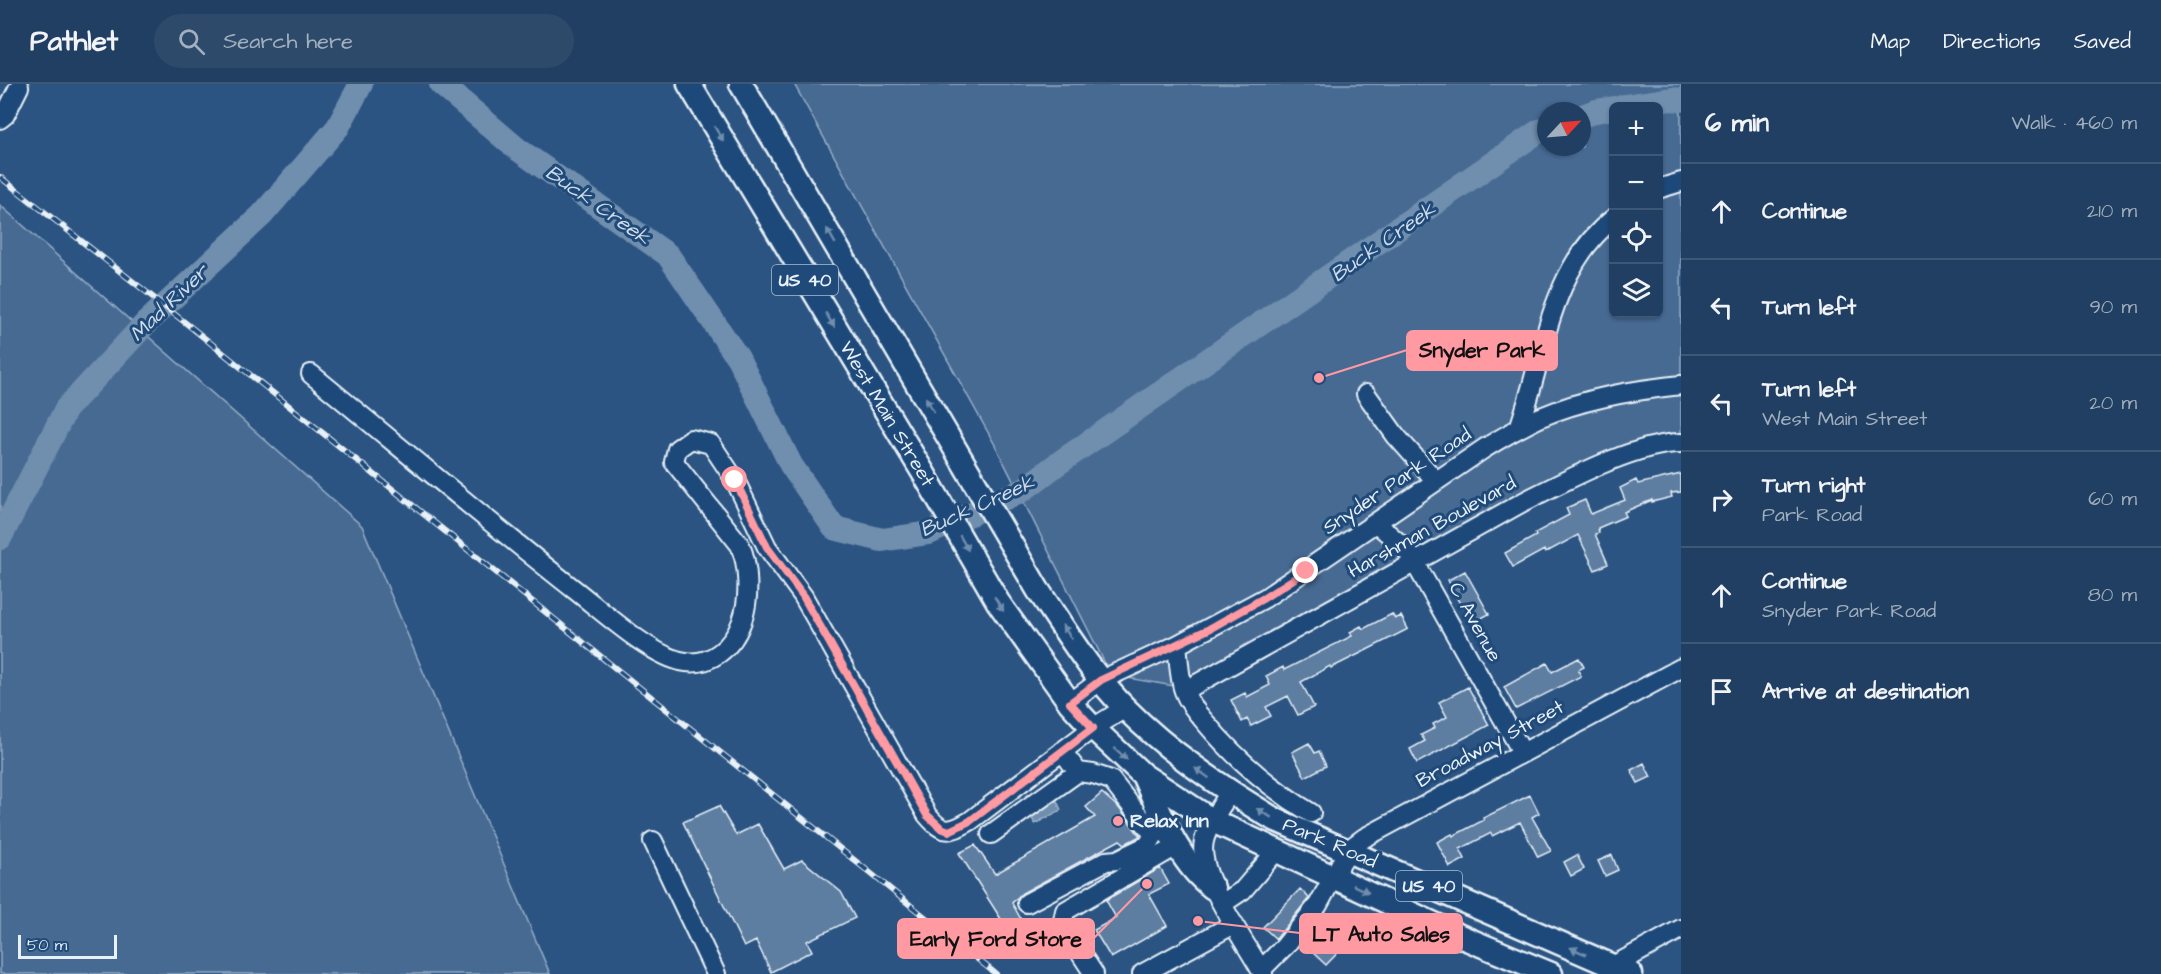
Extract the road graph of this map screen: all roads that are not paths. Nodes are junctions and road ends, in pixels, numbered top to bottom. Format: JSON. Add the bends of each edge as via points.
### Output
{"nodes":[{"id":1,"x":689,"y":84,"type":"edge"},
{"id":2,"x":741,"y":84,"type":"edge"},
{"id":3,"x":19,"y":87,"type":"dead end"},
{"id":4,"x":0,"y":119,"type":"edge"},
{"id":5,"x":1681,"y":182,"type":"edge"},
{"id":6,"x":1663,"y":188,"type":"edge"},
{"id":7,"x":1609,"y":223,"type":"edge"},
{"id":8,"x":311,"y":375,"type":"dead end"},
{"id":9,"x":1681,"y":386,"type":"edge"},
{"id":10,"x":1366,"y":394,"type":"dead end"},
{"id":11,"x":1519,"y":428,"type":"junction"},
{"id":12,"x":1681,"y":443,"type":"edge"},
{"id":13,"x":1436,"y":481,"type":"junction"},
{"id":14,"x":1376,"y":522,"type":"junction"},
{"id":15,"x":1414,"y":561,"type":"junction"},
{"id":16,"x":1177,"y":645,"type":"junction"},
{"id":17,"x":1681,"y":668,"type":"edge"},
{"id":18,"x":1101,"y":680,"type":"junction"},
{"id":19,"x":1184,"y":691,"type":"junction"},
{"id":20,"x":1070,"y":703,"type":"junction"},
{"id":21,"x":1125,"y":708,"type":"junction"},
{"id":22,"x":1093,"y":728,"type":"junction"},
{"id":23,"x":1062,"y":751,"type":"junction"},
{"id":24,"x":1522,"y":752,"type":"junction"},
{"id":25,"x":1078,"y":772,"type":"junction"},
{"id":26,"x":1143,"y":775,"type":"junction"},
{"id":27,"x":1230,"y":792,"type":"junction"},
{"id":28,"x":1311,"y":813,"type":"dead end"},
{"id":29,"x":1213,"y":821,"type":"junction"},
{"id":30,"x":991,"y":834,"type":"dead end"},
{"id":31,"x":1167,"y":836,"type":"junction"},
{"id":32,"x":653,"y":841,"type":"dead end"},
{"id":33,"x":1277,"y":850,"type":"junction"},
{"id":34,"x":1348,"y":850,"type":"junction"},
{"id":35,"x":1335,"y":877,"type":"junction"},
{"id":36,"x":1218,"y":896,"type":"junction"},
{"id":37,"x":1027,"y":903,"type":"dead end"},
{"id":38,"x":1234,"y":924,"type":"junction"},
{"id":39,"x":1681,"y":929,"type":"edge"},
{"id":40,"x":1618,"y":971,"type":"edge"},
{"id":41,"x":1262,"y":972,"type":"edge"},
{"id":42,"x":716,"y":974,"type":"edge"},
{"id":43,"x":1094,"y":974,"type":"edge"},
{"id":44,"x":1142,"y":974,"type":"edge"},
{"id":45,"x":1551,"y":974,"type":"edge"}],
"edges":[{"from":1,"to":20,"type":"main road","name":"West Main Street","number":"US 40","one_way":true,"via":[[998,602]]},
{"from":18,"to":2,"type":"main road","name":"West Main Street","number":"US 40","one_way":true,"via":[[1038,590]]},
{"from":3,"to":4,"type":"street","via":[[6,115]]},
{"from":5,"to":6,"type":"street"},
{"from":7,"to":11,"type":"street","via":[[1592,239],[1552,310]]},
{"from":8,"to":23,"type":"street","via":[[637,638],[680,661],[708,660],[729,647],[746,604],[747,572],[740,545],[674,462],[678,449],[691,439],[711,444],[735,480],[767,547],[803,596],[927,815],[941,828],[949,831],[970,821]]},
{"from":9,"to":11,"type":"street","name":"Snyder Park Road","via":[[1570,406]]},
{"from":10,"to":13,"type":"street"},
{"from":11,"to":13,"type":"street","name":"Snyder Park Road"},
{"from":12,"to":15,"type":"street","name":"Harshman Boulevard","via":[[1636,452],[1570,479]]},
{"from":13,"to":14,"type":"street","name":"Snyder Park Road"},
{"from":14,"to":15,"type":"street","name":"C Avenue"},
{"from":14,"to":16,"type":"street","name":"Snyder Park Road","via":[[1264,598]]},
{"from":15,"to":19,"type":"street","name":"Harshman Boulevard"},
{"from":15,"to":24,"type":"street","name":"C Avenue"},
{"from":16,"to":18,"type":"street"},
{"from":16,"to":19,"type":"street","name":"Park Road"},
{"from":17,"to":24,"type":"street","name":"Broadway Street"},
{"from":18,"to":20,"type":"street"},
{"from":18,"to":21,"type":"main road","name":"West Main Street","number":"US 40"},
{"from":19,"to":28,"type":"street","name":"Park Road","via":[[1208,726],[1242,762]]},
{"from":20,"to":22,"type":"main road","name":"West Main Street","number":"US 40"},
{"from":21,"to":22,"type":"street"},
{"from":27,"to":21,"type":"main road","name":"West Main Street","number":"US 40","one_way":true,"via":[[1174,753]]},
{"from":22,"to":23,"type":"street"},
{"from":22,"to":26,"type":"main road","name":"West Main Street","number":"US 40","one_way":true},
{"from":23,"to":25,"type":"street"},
{"from":24,"to":34,"type":"street","name":"Broadway Street"},
{"from":25,"to":30,"type":"street"},
{"from":25,"to":31,"type":"street","via":[[1111,780]]},
{"from":26,"to":29,"type":"main road","name":"West Main Street","number":"US 40"},
{"from":26,"to":31,"type":"main road"},
{"from":27,"to":29,"type":"street"},
{"from":34,"to":27,"type":"main road","name":"Park Road","number":"US 40","one_way":true,"via":[[1274,819]]},
{"from":29,"to":33,"type":"main road","name":"Park Road","number":"US 40"},
{"from":29,"to":36,"type":"street","via":[[1203,842],[1204,860]]},
{"from":31,"to":36,"type":"main road","via":[[1198,878]]},
{"from":31,"to":37,"type":"street","via":[[1117,860],[1106,861]]},
{"from":31,"to":43,"type":"street","via":[[1065,911],[1062,925]]},
{"from":32,"to":42,"type":"street"},
{"from":33,"to":35,"type":"main road","name":"Park Road","number":"US 40"},
{"from":33,"to":36,"type":"street","via":[[1243,890]]},
{"from":34,"to":35,"type":"street"},
{"from":40,"to":34,"type":"main road","name":"Park Road","number":"US 40","one_way":true},
{"from":35,"to":41,"type":"street","via":[[1318,905]]},
{"from":35,"to":45,"type":"main road","name":"Park Road","number":"US 40","one_way":true},
{"from":36,"to":38,"type":"street"},
{"from":38,"to":41,"type":"street"},
{"from":38,"to":44,"type":"street"},
{"from":39,"to":40,"type":"street"}]}
